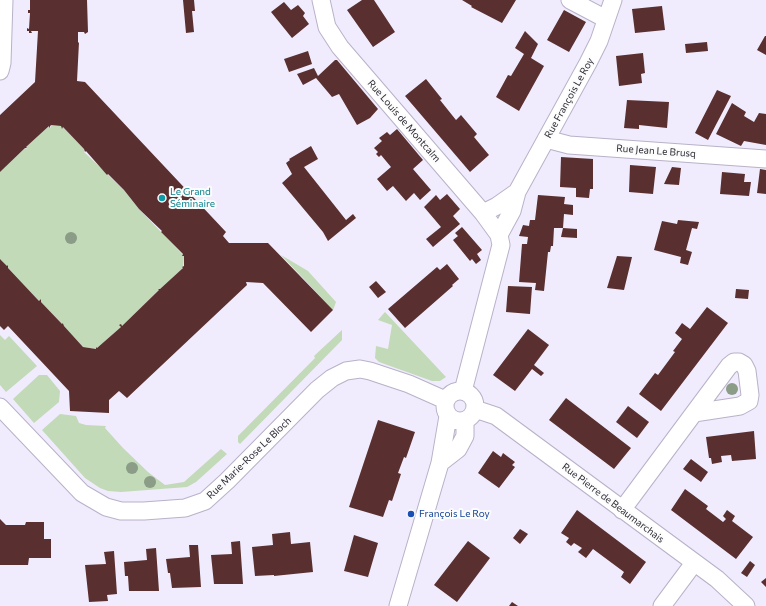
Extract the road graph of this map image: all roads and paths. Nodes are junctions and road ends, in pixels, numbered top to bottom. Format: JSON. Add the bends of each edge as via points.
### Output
{"nodes":[{"id":1,"x":4,"y":0,"type":"edge"},
{"id":2,"x":321,"y":0,"type":"edge"},
{"id":3,"x":570,"y":0,"type":"edge"},
{"id":4,"x":613,"y":0,"type":"edge"},
{"id":5,"x":606,"y":19,"type":"junction"},
{"id":6,"x":0,"y":71,"type":"edge"},
{"id":7,"x":546,"y":139,"type":"junction"},
{"id":8,"x":766,"y":159,"type":"edge"},
{"id":9,"x":517,"y":192,"type":"junction"},
{"id":10,"x":484,"y":213,"type":"junction"},
{"id":11,"x":500,"y":235,"type":"junction"},
{"id":12,"x":463,"y":391,"type":"junction"},
{"id":13,"x":0,"y":407,"type":"edge"},
{"id":14,"x":446,"y":408,"type":"junction"},
{"id":15,"x":694,"y":413,"type":"dead end"},
{"id":16,"x":470,"y":415,"type":"junction"},
{"id":17,"x":440,"y":463,"type":"junction"},
{"id":18,"x":622,"y":510,"type":"junction"},
{"id":19,"x":694,"y":563,"type":"junction"},
{"id":20,"x":398,"y":606,"type":"edge"},
{"id":21,"x":662,"y":606,"type":"edge"},
{"id":22,"x":746,"y":606,"type":"edge"}],
"edges":[{"from":1,"to":6,"type":"street"},
{"from":2,"to":10,"type":"street","name":"Rue Louis de Montcalm","via":[[327,27],[340,47]]},
{"from":3,"to":5,"type":"street"},
{"from":4,"to":5,"type":"street","name":"Rue François Le Roy"},
{"from":5,"to":7,"type":"street","name":"Rue François Le Roy","via":[[588,63]]},
{"from":7,"to":8,"type":"street","name":"Rue Jean Le Brusq","via":[[568,145]]},
{"from":7,"to":9,"type":"street","name":"Rue François Le Roy"},
{"from":9,"to":10,"type":"street","name":"Rue François Le Roy"},
{"from":9,"to":11,"type":"street","name":"Rue François Le Roy","via":[[512,211]]},
{"from":10,"to":11,"type":"street","name":"Rue Louis de Montcalm"},
{"from":11,"to":12,"type":"street","name":"Rue François Le Roy","via":[[501,245]]},
{"from":12,"to":14,"type":"street","via":[[451,394]]},
{"from":12,"to":16,"type":"street","via":[[473,397]]},
{"from":13,"to":14,"type":"street","name":"Rue Marie-Rose Le Bloch","via":[[82,493],[106,507],[121,511],[185,508],[205,501],[317,390],[346,371],[370,371],[409,384]]},
{"from":14,"to":16,"type":"street","via":[[456,421]]},
{"from":14,"to":17,"type":"street"},
{"from":15,"to":18,"type":"street"},
{"from":16,"to":17,"type":"street","via":[[465,436],[458,449]]},
{"from":16,"to":18,"type":"street","name":"Rue Pierre de Beaumarchais","via":[[496,416]]},
{"from":17,"to":20,"type":"street"},
{"from":18,"to":19,"type":"street","name":"Rue Pierre de Beaumarchais"},
{"from":19,"to":21,"type":"street"},
{"from":19,"to":22,"type":"street","name":"Rue Pierre de Beaumarchais","via":[[732,591]]}]}
